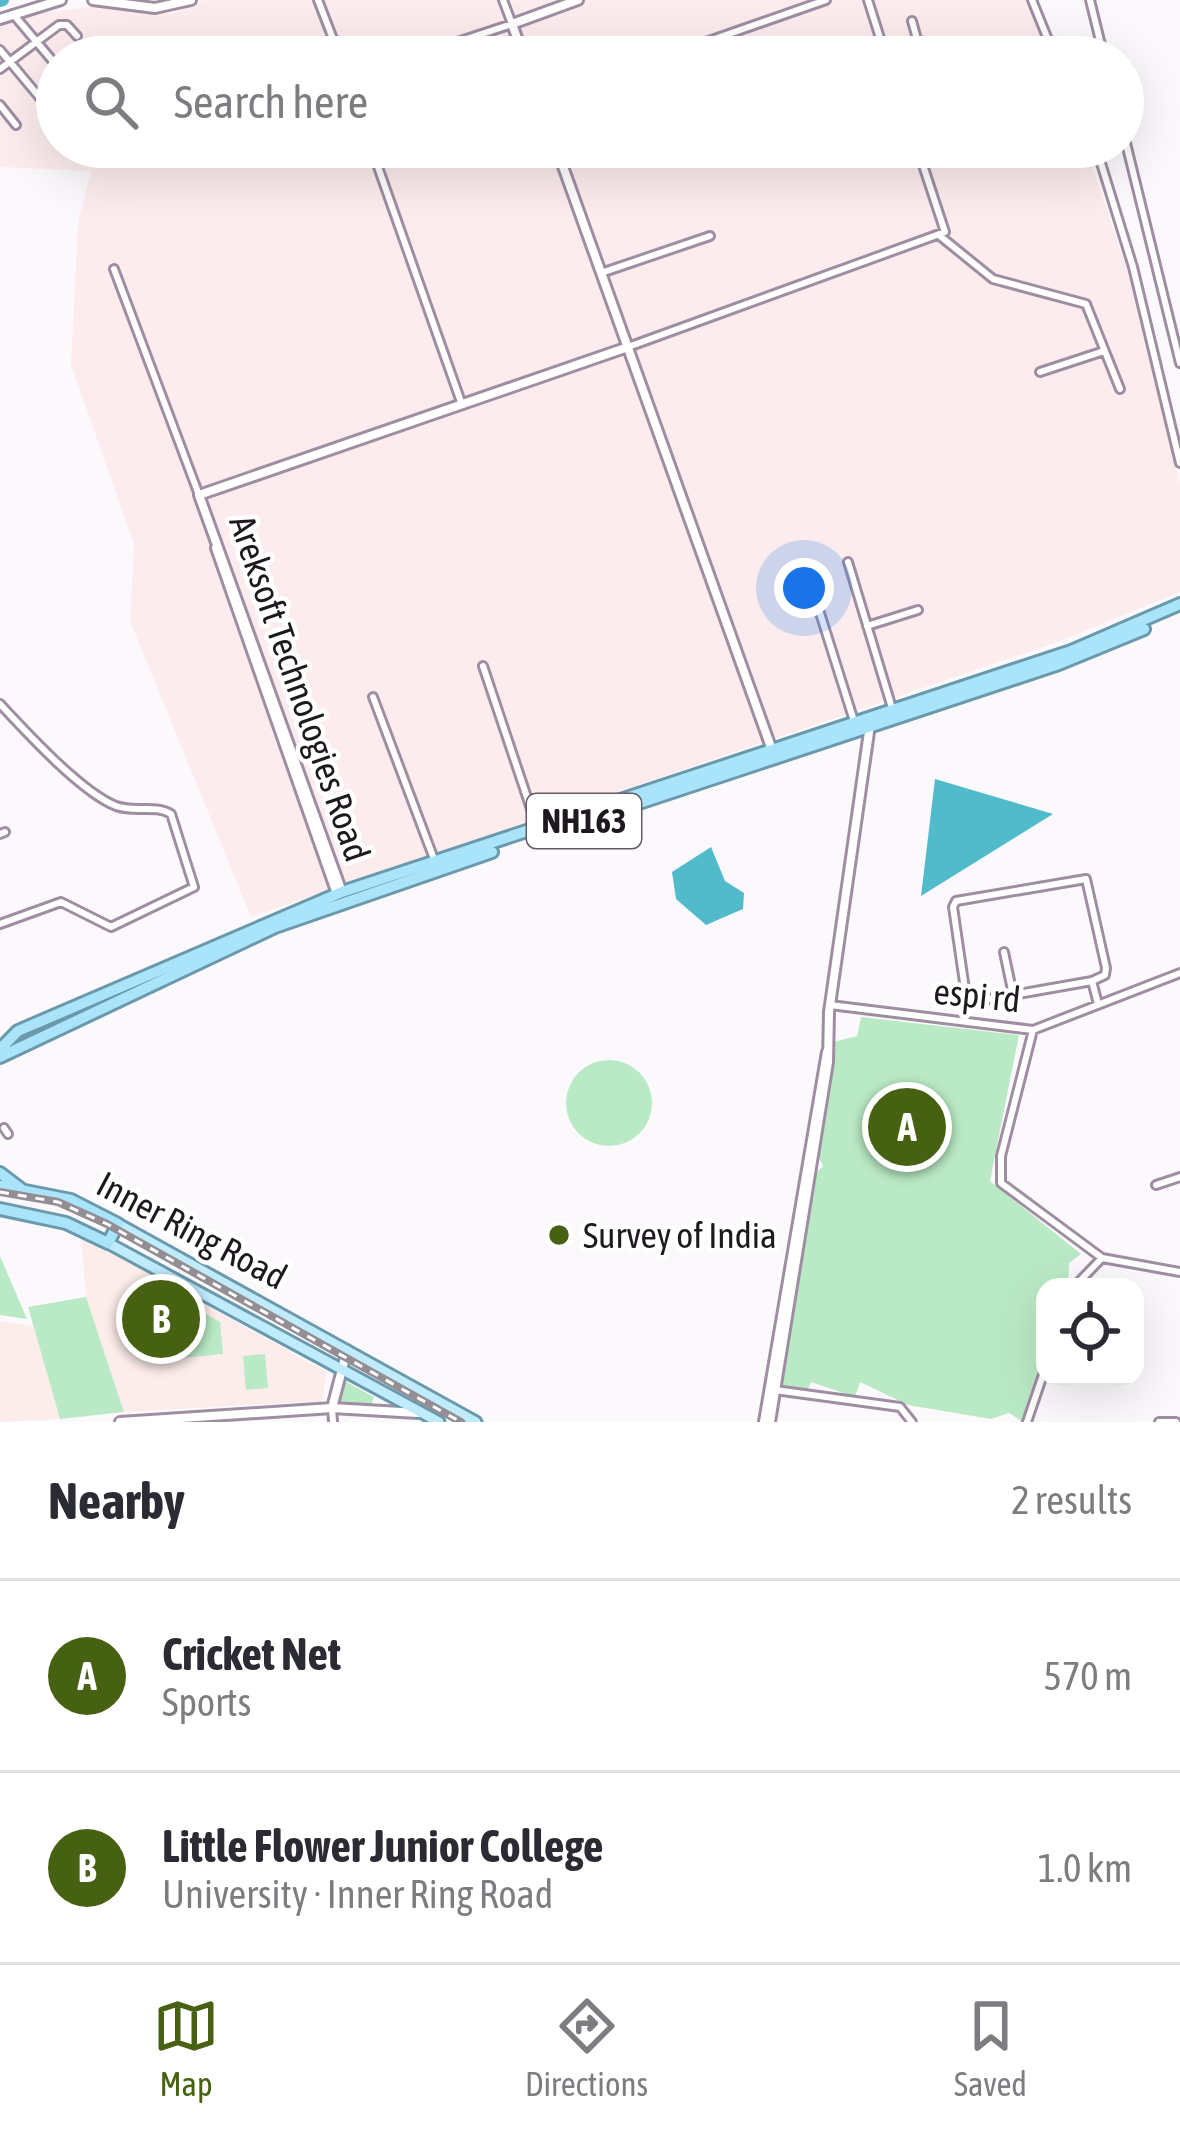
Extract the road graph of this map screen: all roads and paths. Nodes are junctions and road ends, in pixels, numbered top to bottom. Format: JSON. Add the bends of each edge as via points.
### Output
{"nodes":[{"id":1,"x":61,"y":0,"type":"edge"},
{"id":2,"x":93,"y":0,"type":"edge"},
{"id":3,"x":191,"y":0,"type":"edge"},
{"id":4,"x":318,"y":0,"type":"edge"},
{"id":5,"x":503,"y":0,"type":"edge"},
{"id":6,"x":578,"y":0,"type":"edge"},
{"id":7,"x":826,"y":0,"type":"edge"},
{"id":8,"x":868,"y":0,"type":"edge"},
{"id":9,"x":1032,"y":0,"type":"edge"},
{"id":10,"x":1090,"y":0,"type":"edge"},
{"id":11,"x":13,"y":14,"type":"junction"},
{"id":12,"x":0,"y":19,"type":"edge"},
{"id":13,"x":911,"y":21,"type":"dead end"},
{"id":14,"x":512,"y":23,"type":"junction"},
{"id":15,"x":43,"y":36,"type":"edge"},
{"id":16,"x":77,"y":36,"type":"dead end"},
{"id":17,"x":332,"y":36,"type":"edge"},
{"id":18,"x":474,"y":36,"type":"edge"},
{"id":19,"x":517,"y":36,"type":"edge"},
{"id":20,"x":723,"y":36,"type":"edge"},
{"id":21,"x":879,"y":36,"type":"edge"},
{"id":22,"x":916,"y":36,"type":"edge"},
{"id":23,"x":1047,"y":36,"type":"edge"},
{"id":24,"x":1099,"y":36,"type":"edge"},
{"id":25,"x":36,"y":40,"type":"joint"},
{"id":26,"x":0,"y":50,"type":"edge"},
{"id":27,"x":9,"y":62,"type":"junction"},
{"id":28,"x":0,"y":69,"type":"edge"},
{"id":29,"x":36,"y":94,"type":"edge"},
{"id":30,"x":0,"y":105,"type":"edge"},
{"id":31,"x":16,"y":125,"type":"dead end"},
{"id":32,"x":378,"y":168,"type":"edge"},
{"id":33,"x":564,"y":168,"type":"edge"},
{"id":34,"x":925,"y":168,"type":"edge"},
{"id":35,"x":1102,"y":168,"type":"edge"},
{"id":36,"x":1132,"y":168,"type":"edge"},
{"id":37,"x":710,"y":236,"type":"dead end"},
{"id":38,"x":940,"y":236,"type":"junction"},
{"id":39,"x":114,"y":269,"type":"dead end"},
{"id":40,"x":601,"y":273,"type":"junction"},
{"id":41,"x":628,"y":347,"type":"junction"},
{"id":42,"x":1104,"y":351,"type":"junction"},
{"id":43,"x":1180,"y":363,"type":"edge"},
{"id":44,"x":1040,"y":372,"type":"dead end"},
{"id":45,"x":1120,"y":389,"type":"dead end"},
{"id":46,"x":461,"y":402,"type":"junction"},
{"id":47,"x":1180,"y":463,"type":"edge"},
{"id":48,"x":200,"y":495,"type":"junction"},
{"id":49,"x":848,"y":562,"type":"dead end"},
{"id":50,"x":808,"y":575,"type":"dead end"},
{"id":51,"x":1180,"y":609,"type":"edge"},
{"id":52,"x":918,"y":610,"type":"dead end"},
{"id":53,"x":1159,"y":618,"type":"junction"},
{"id":54,"x":867,"y":626,"type":"junction"},
{"id":55,"x":483,"y":666,"type":"dead end"},
{"id":56,"x":373,"y":697,"type":"dead end"},
{"id":57,"x":1,"y":708,"type":"edge"},
{"id":58,"x":892,"y":708,"type":"junction"},
{"id":59,"x":854,"y":721,"type":"junction"},
{"id":60,"x":869,"y":721,"type":"junction"},
{"id":61,"x":773,"y":753,"type":"junction"},
{"id":62,"x":538,"y":830,"type":"junction"},
{"id":63,"x":435,"y":863,"type":"junction"},
{"id":64,"x":340,"y":893,"type":"junction"},
{"id":65,"x":0,"y":924,"type":"edge"},
{"id":66,"x":1004,"y":952,"type":"dead end"},
{"id":67,"x":1180,"y":973,"type":"edge"},
{"id":68,"x":1092,"y":981,"type":"junction"},
{"id":69,"x":1013,"y":995,"type":"junction"},
{"id":70,"x":1098,"y":1004,"type":"junction"},
{"id":71,"x":830,"y":1005,"type":"junction"},
{"id":72,"x":1033,"y":1030,"type":"junction"},
{"id":73,"x":0,"y":1046,"type":"edge"},
{"id":74,"x":827,"y":1052,"type":"junction"},
{"id":75,"x":0,"y":1173,"type":"edge"},
{"id":76,"x":1180,"y":1177,"type":"edge"},
{"id":77,"x":1156,"y":1185,"type":"dead end"},
{"id":78,"x":0,"y":1186,"type":"edge"},
{"id":79,"x":21,"y":1189,"type":"junction"},
{"id":80,"x":0,"y":1209,"type":"edge"},
{"id":81,"x":118,"y":1224,"type":"junction"},
{"id":82,"x":108,"y":1243,"type":"junction"},
{"id":83,"x":1102,"y":1258,"type":"junction"},
{"id":84,"x":1180,"y":1273,"type":"edge"},
{"id":85,"x":1083,"y":1278,"type":"edge"},
{"id":86,"x":347,"y":1350,"type":"junction"},
{"id":87,"x":340,"y":1365,"type":"junction"},
{"id":88,"x":1039,"y":1386,"type":"edge"},
{"id":89,"x":775,"y":1390,"type":"junction"},
{"id":90,"x":332,"y":1408,"type":"junction"},
{"id":91,"x":423,"y":1413,"type":"junction"},
{"id":92,"x":386,"y":1417,"type":"edge"},
{"id":93,"x":161,"y":1420,"type":"edge"},
{"id":94,"x":120,"y":1422,"type":"edge"},
{"id":95,"x":333,"y":1422,"type":"edge"},
{"id":96,"x":439,"y":1422,"type":"edge"},
{"id":97,"x":476,"y":1422,"type":"edge"},
{"id":98,"x":767,"y":1422,"type":"edge"},
{"id":99,"x":912,"y":1422,"type":"edge"},
{"id":100,"x":1027,"y":1422,"type":"edge"},
{"id":101,"x":1159,"y":1422,"type":"edge"},
{"id":102,"x":1176,"y":1422,"type":"edge"}],
"edges":[{"from":1,"to":11,"type":"street"},
{"from":2,"to":3,"type":"street","via":[[155,8]]},
{"from":4,"to":17,"type":"street"},
{"from":5,"to":14,"type":"street"},
{"from":6,"to":14,"type":"street"},
{"from":7,"to":20,"type":"street"},
{"from":8,"to":21,"type":"street"},
{"from":9,"to":23,"type":"street"},
{"from":10,"to":24,"type":"street"},
{"from":11,"to":12,"type":"street"},
{"from":11,"to":25,"type":"street"},
{"from":13,"to":22,"type":"street"},
{"from":14,"to":18,"type":"street"},
{"from":14,"to":19,"type":"street"},
{"from":15,"to":16,"type":"street","via":[[64,24]]},
{"from":25,"to":27,"type":"street"},
{"from":26,"to":27,"type":"street"},
{"from":27,"to":28,"type":"street"},
{"from":27,"to":29,"type":"street"},
{"from":30,"to":31,"type":"street"},
{"from":32,"to":46,"type":"street"},
{"from":33,"to":40,"type":"street"},
{"from":34,"to":38,"type":"street","via":[[947,225]]},
{"from":35,"to":47,"type":"street"},
{"from":36,"to":43,"type":"street"},
{"from":37,"to":40,"type":"street"},
{"from":38,"to":41,"type":"street"},
{"from":38,"to":42,"type":"street","via":[[993,279],[1084,303]]},
{"from":39,"to":48,"type":"street"},
{"from":40,"to":41,"type":"street"},
{"from":41,"to":46,"type":"street"},
{"from":41,"to":61,"type":"street"},
{"from":42,"to":44,"type":"street"},
{"from":42,"to":45,"type":"street"},
{"from":46,"to":48,"type":"street"},
{"from":48,"to":64,"type":"street","name":"Areksoft Technologies Road"},
{"from":49,"to":54,"type":"street"},
{"from":50,"to":59,"type":"street"},
{"from":51,"to":53,"type":"highway","number":"NH163"},
{"from":52,"to":54,"type":"street"},
{"from":53,"to":58,"type":"highway","number":"NH163"},
{"from":53,"to":60,"type":"highway","number":"NH163","via":[[1064,662]]},
{"from":54,"to":58,"type":"street"},
{"from":55,"to":62,"type":"street"},
{"from":56,"to":63,"type":"street"},
{"from":57,"to":65,"type":"street","via":[[95,794],[117,807],[171,814],[194,887],[111,927],[61,902]]},
{"from":58,"to":60,"type":"highway","number":"NH163"},
{"from":59,"to":60,"type":"highway","number":"NH163"},
{"from":59,"to":61,"type":"highway","number":"NH163"},
{"from":60,"to":61,"type":"highway","number":"NH163"},
{"from":60,"to":71,"type":"street"},
{"from":61,"to":62,"type":"highway","number":"NH163"},
{"from":61,"to":73,"type":"highway","number":"NH163","via":[[275,927]]},
{"from":62,"to":63,"type":"highway","number":"NH163"},
{"from":63,"to":64,"type":"highway","number":"NH163"},
{"from":64,"to":73,"type":"highway","number":"NH163","via":[[18,1030]]},
{"from":66,"to":69,"type":"street"},
{"from":67,"to":70,"type":"street","name":"espi rd"},
{"from":68,"to":69,"type":"street"},
{"from":68,"to":69,"type":"street","via":[[1106,968],[1086,879],[956,901],[967,1003]]},
{"from":68,"to":70,"type":"street"},
{"from":70,"to":72,"type":"street","name":"espi rd"},
{"from":71,"to":72,"type":"street","name":"espi rd"},
{"from":71,"to":74,"type":"street"},
{"from":72,"to":83,"type":"street","via":[[997,1177]]},
{"from":74,"to":89,"type":"street"},
{"from":74,"to":98,"type":"street"},
{"from":75,"to":79,"type":"highway"},
{"from":76,"to":77,"type":"street"},
{"from":78,"to":79,"type":"highway","name":"Inner Ring Road"},
{"from":79,"to":81,"type":"highway","name":"Inner Ring Road","via":[[78,1202]]},
{"from":80,"to":82,"type":"highway","name":"Inner Ring Road","via":[[66,1223]]},
{"from":81,"to":82,"type":"highway"},
{"from":81,"to":86,"type":"main road","name":"Inner Ring Road"},
{"from":82,"to":87,"type":"main road","name":"Inner Ring Road"},
{"from":83,"to":84,"type":"street"},
{"from":83,"to":85,"type":"street"},
{"from":86,"to":87,"type":"street"},
{"from":86,"to":97,"type":"main road","name":"Inner Ring Road"},
{"from":87,"to":90,"type":"street"},
{"from":87,"to":91,"type":"main road","name":"Inner Ring Road"},
{"from":88,"to":100,"type":"street"},
{"from":89,"to":98,"type":"street"},
{"from":89,"to":99,"type":"street","via":[[900,1407]]},
{"from":90,"to":92,"type":"street"},
{"from":90,"to":93,"type":"street"},
{"from":90,"to":95,"type":"street"},
{"from":91,"to":92,"type":"street"},
{"from":91,"to":96,"type":"main road","name":"Inner Ring Road"},
{"from":93,"to":94,"type":"street"},
{"from":101,"to":102,"type":"street"}]}
